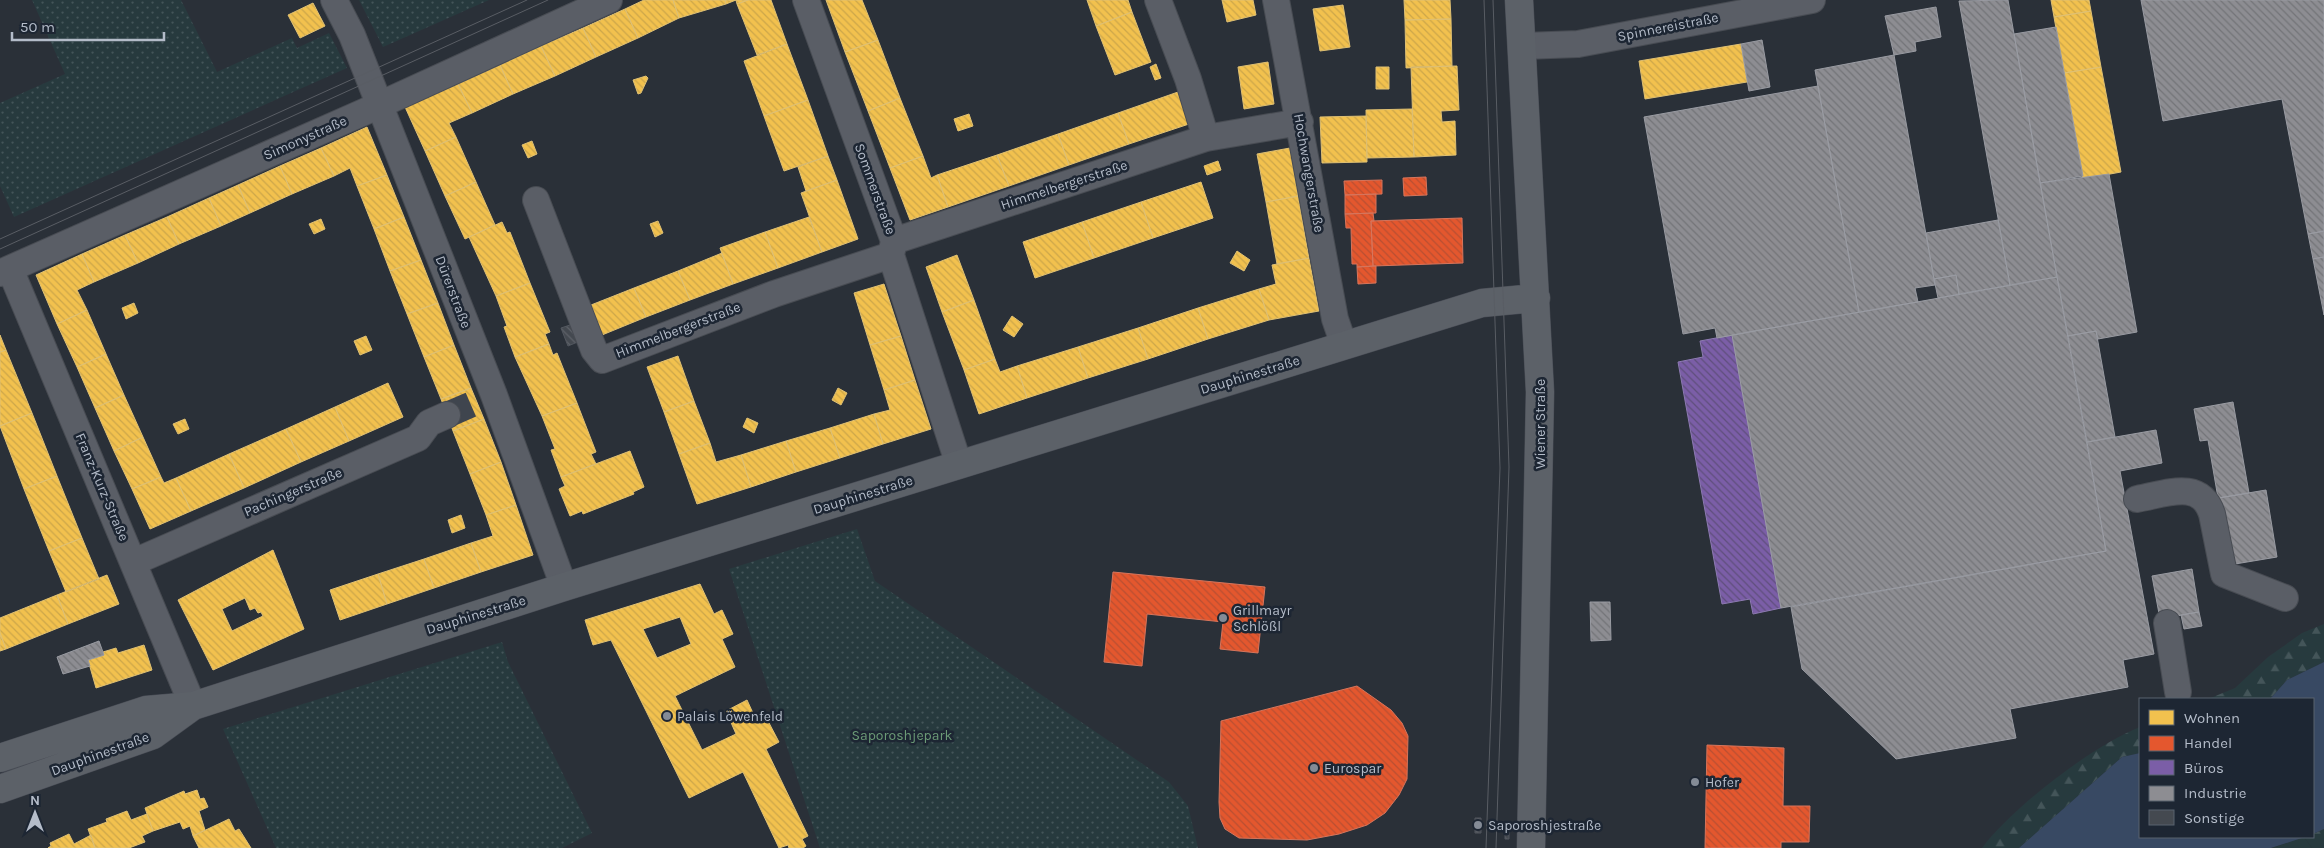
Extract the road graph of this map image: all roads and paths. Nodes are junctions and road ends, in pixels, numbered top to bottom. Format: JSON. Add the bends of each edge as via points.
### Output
{"nodes":[{"id":1,"x":334,"y":0,"type":"edge"},
{"id":2,"x":609,"y":0,"type":"edge"},
{"id":3,"x":806,"y":0,"type":"edge"},
{"id":4,"x":1158,"y":0,"type":"edge"},
{"id":5,"x":1276,"y":0,"type":"edge"},
{"id":6,"x":1519,"y":0,"type":"edge"},
{"id":7,"x":1812,"y":0,"type":"edge"},
{"id":8,"x":1522,"y":46,"type":"junction"},
{"id":9,"x":380,"y":105,"type":"junction"},
{"id":10,"x":1300,"y":122,"type":"junction"},
{"id":11,"x":1206,"y":138,"type":"junction"},
{"id":12,"x":536,"y":200,"type":"dead end"},
{"id":13,"x":893,"y":248,"type":"junction"},
{"id":14,"x":5,"y":271,"type":"edge"},
{"id":15,"x":1536,"y":298,"type":"junction"},
{"id":16,"x":1344,"y":345,"type":"junction"},
{"id":17,"x":447,"y":415,"type":"tunnel mouth"},
{"id":18,"x":959,"y":465,"type":"junction"},
{"id":19,"x":2138,"y":499,"type":"dead end"},
{"id":20,"x":134,"y":562,"type":"junction"},
{"id":21,"x":564,"y":587,"type":"junction"},
{"id":22,"x":2285,"y":598,"type":"dead end"},
{"id":23,"x":2167,"y":623,"type":"dead end"},
{"id":24,"x":2178,"y":692,"type":"dead end"},
{"id":25,"x":193,"y":706,"type":"junction"},
{"id":26,"x":0,"y":758,"type":"edge"},
{"id":27,"x":0,"y":789,"type":"edge"},
{"id":28,"x":1531,"y":848,"type":"edge"}],
"edges":[{"from":1,"to":9,"type":"street","name":"Dürerstraße"},
{"from":2,"to":9,"type":"street","name":"Simonystraße"},
{"from":3,"to":13,"type":"street","name":"Sommerstraße"},
{"from":4,"to":11,"type":"street","via":[[1186,72]]},
{"from":5,"to":10,"type":"street","name":"Hochwangerstraße"},
{"from":6,"to":8,"type":"main road","name":"Wiener Straße"},
{"from":7,"to":8,"type":"street","name":"Spinnereistraße","via":[[1578,44]]},
{"from":8,"to":15,"type":"main road","name":"Wiener Straße"},
{"from":9,"to":14,"type":"street","name":"Simonystraße"},
{"from":9,"to":21,"type":"street","name":"Dürerstraße","via":[[485,399]]},
{"from":10,"to":11,"type":"street","name":"Himmelbergerstraße"},
{"from":10,"to":16,"type":"street","name":"Hochwangerstraße","via":[[1335,319]]},
{"from":11,"to":13,"type":"street","name":"Himmelbergerstraße"},
{"from":12,"to":13,"type":"street","name":"Himmelbergerstraße","via":[[594,350],[602,360]]},
{"from":13,"to":18,"type":"street","name":"Sommerstraße"},
{"from":14,"to":20,"type":"street","name":"Franz-Kurz-Straße"},
{"from":15,"to":16,"type":"main road","name":"Dauphinestraße","via":[[1482,302]]},
{"from":15,"to":28,"type":"main road","name":"Wiener Straße","via":[[1540,358],[1540,461]]},
{"from":16,"to":18,"type":"main road","name":"Dauphinestraße"},
{"from":17,"to":20,"type":"street","name":"Pachingerstraße","via":[[429,423],[418,438]]},
{"from":18,"to":21,"type":"main road","name":"Dauphinestraße"},
{"from":19,"to":22,"type":"street","via":[[2187,491],[2199,493],[2212,514],[2224,574]]},
{"from":20,"to":25,"type":"street","name":"Franz-Kurz-Straße"},
{"from":21,"to":25,"type":"main road","name":"Dauphinestraße"},
{"from":23,"to":24,"type":"street"},
{"from":25,"to":26,"type":"main road","name":"Dauphinestraße","via":[[146,710]]},
{"from":25,"to":27,"type":"main road","name":"Dauphinestraße","via":[[153,735]]}]}
